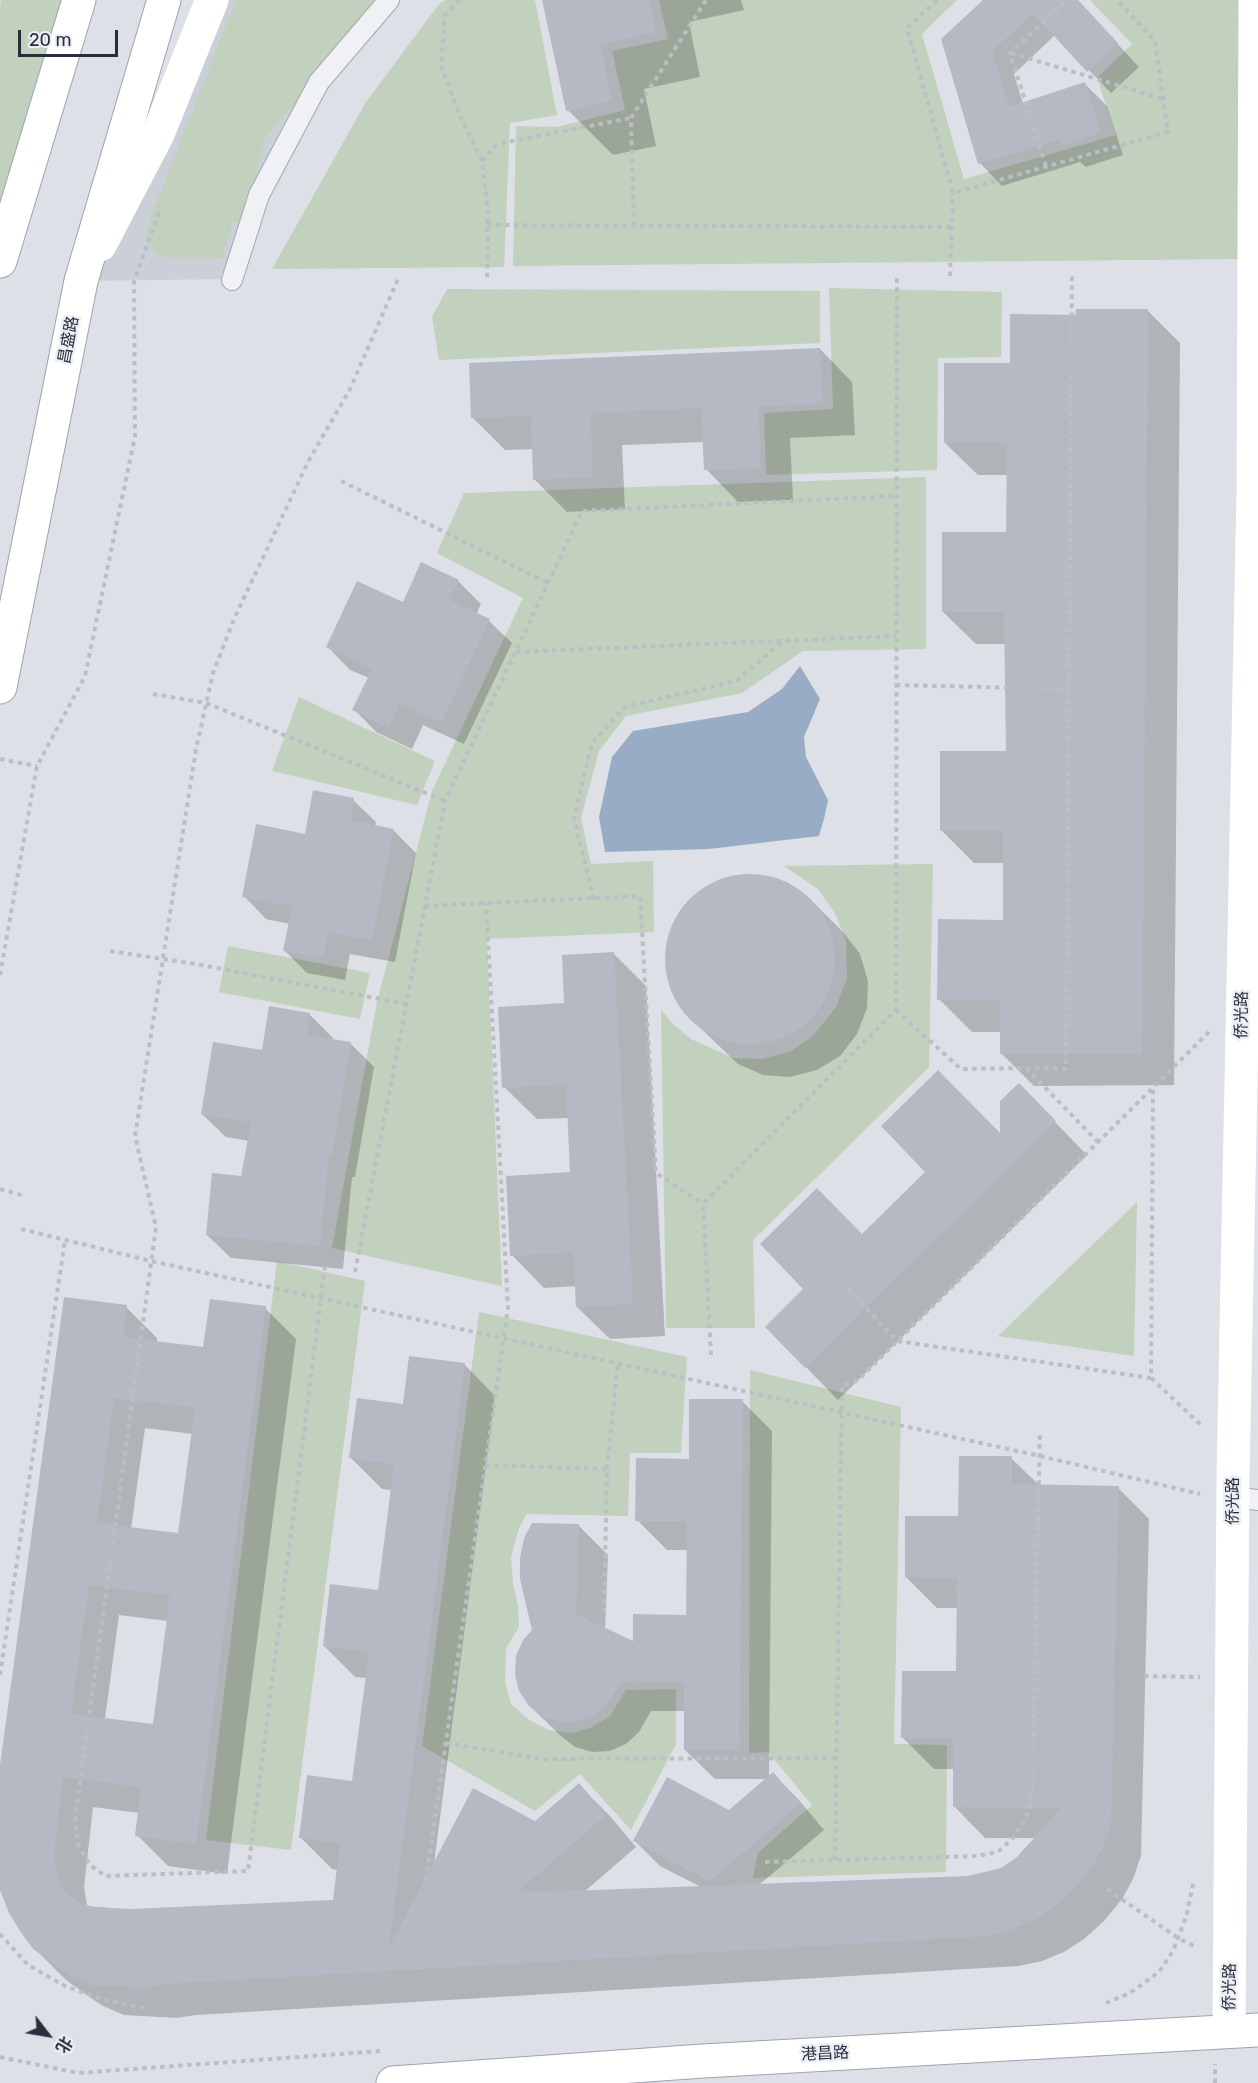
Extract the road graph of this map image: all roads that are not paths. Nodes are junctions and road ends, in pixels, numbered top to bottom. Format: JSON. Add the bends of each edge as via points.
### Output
{"nodes":[{"id":1,"x":79,"y":0,"type":"edge"},
{"id":2,"x":164,"y":0,"type":"edge"},
{"id":3,"x":212,"y":0,"type":"edge"},
{"id":4,"x":389,"y":0,"type":"edge"},
{"id":5,"x":1255,"y":0,"type":"edge"},
{"id":6,"x":0,"y":261,"type":"edge"},
{"id":7,"x":232,"y":280,"type":"dead end"},
{"id":8,"x":81,"y":281,"type":"junction"},
{"id":9,"x":0,"y":687,"type":"edge"},
{"id":10,"x":1225,"y":1495,"type":"edge"},
{"id":11,"x":1244,"y":2030,"type":"edge"},
{"id":12,"x":393,"y":2083,"type":"edge"}],
"edges":[{"from":1,"to":6,"type":"street"},
{"from":2,"to":8,"type":"street","name":"昌盛路"},
{"from":3,"to":8,"type":"street","via":[[158,134]]},
{"from":4,"to":7,"type":"lane","via":[[319,82],[259,195]]},
{"from":5,"to":10,"type":"street","name":"侨光路","via":[[1252,552]]},
{"from":8,"to":9,"type":"street","name":"昌盛路"},
{"from":10,"to":11,"type":"street","name":"侨光路","via":[[1230,1966]]},
{"from":11,"to":12,"type":"street","name":"港昌路"}]}
